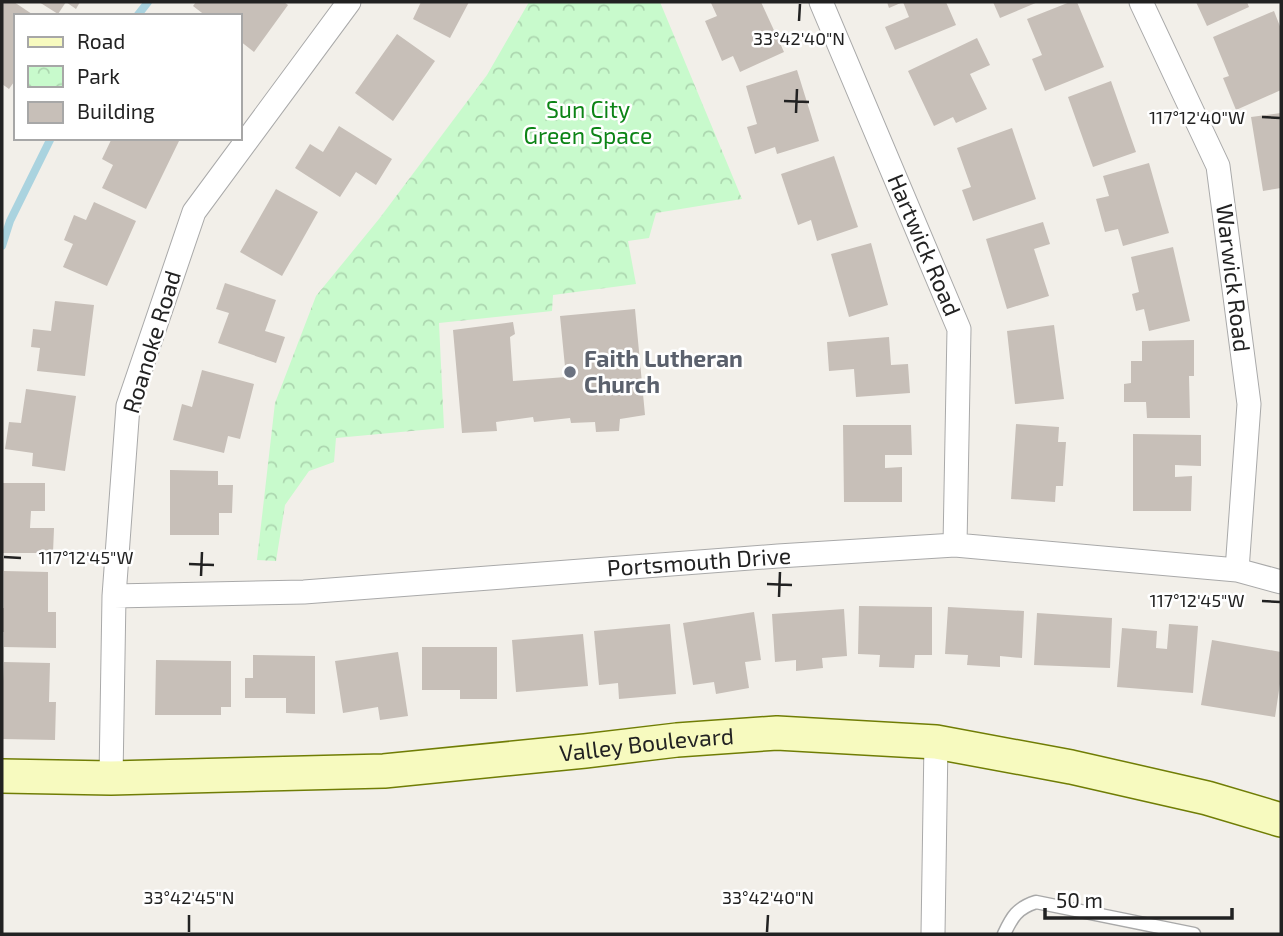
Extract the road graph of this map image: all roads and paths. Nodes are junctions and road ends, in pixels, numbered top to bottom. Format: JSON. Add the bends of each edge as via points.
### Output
{"nodes":[{"id":1,"x":349,"y":2,"type":"edge"},
{"id":2,"x":821,"y":2,"type":"edge"},
{"id":3,"x":1141,"y":2,"type":"edge"},
{"id":4,"x":955,"y":545,"type":"junction"},
{"id":5,"x":1237,"y":570,"type":"junction"},
{"id":6,"x":1281,"y":582,"type":"edge"},
{"id":7,"x":114,"y":596,"type":"junction"},
{"id":8,"x":936,"y":742,"type":"junction"},
{"id":9,"x":2,"y":776,"type":"edge"},
{"id":10,"x":111,"y":778,"type":"junction"},
{"id":11,"x":1281,"y":820,"type":"edge"},
{"id":12,"x":933,"y":934,"type":"edge"},
{"id":13,"x":1004,"y":934,"type":"edge"},
{"id":14,"x":1194,"y":934,"type":"edge"}],
"edges":[{"from":1,"to":7,"type":"street","name":"Roanoke Road","via":[[194,212],[128,405]]},
{"from":2,"to":4,"type":"street","name":"Hartwick Road","via":[[959,329]]},
{"from":3,"to":5,"type":"street","name":"Warwick Road","via":[[1218,166],[1249,404]]},
{"from":4,"to":5,"type":"street","name":"Portsmouth Drive"},
{"from":4,"to":7,"type":"street","name":"Portsmouth Drive","via":[[304,592]]},
{"from":5,"to":6,"type":"street","name":"Portsmouth Drive"},
{"from":7,"to":10,"type":"street","name":"Roanoke Road"},
{"from":8,"to":10,"type":"street","name":"Valley Boulevard","via":[[777,733],[384,771]]},
{"from":8,"to":11,"type":"street","name":"Valley Boulevard","via":[[1072,767]]},
{"from":8,"to":12,"type":"street"},
{"from":9,"to":10,"type":"street","name":"Valley Boulevard"},
{"from":13,"to":14,"type":"lane","via":[[1023,906],[1035,902]]}]}
